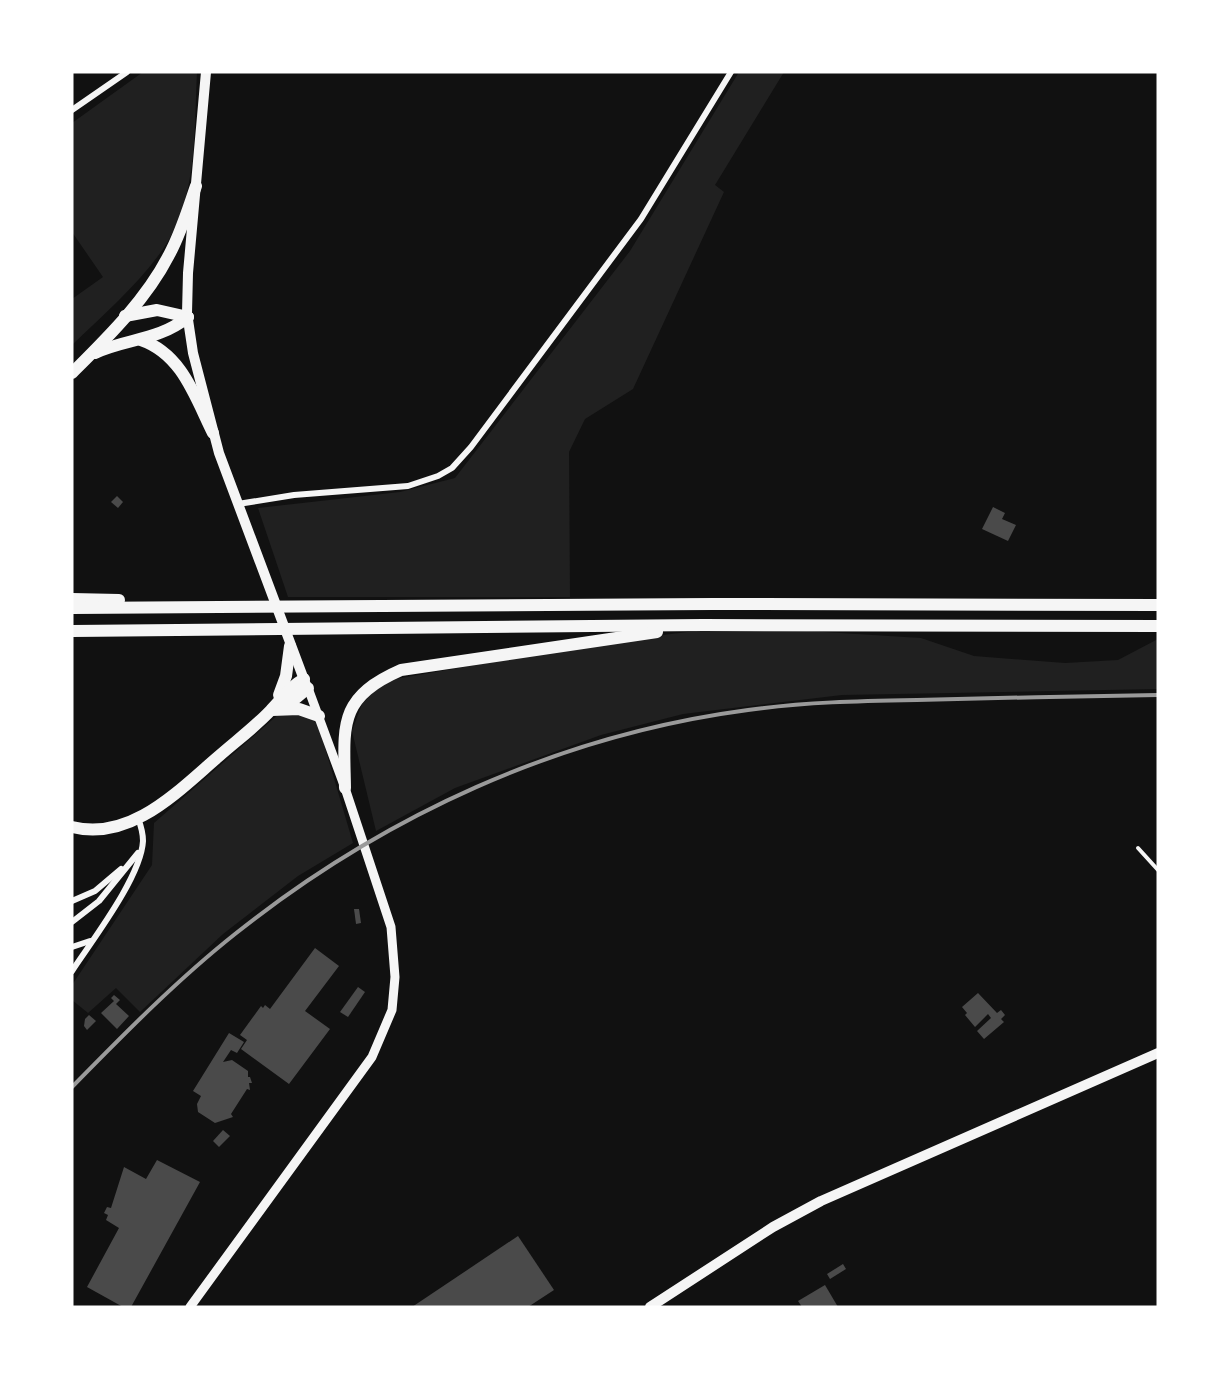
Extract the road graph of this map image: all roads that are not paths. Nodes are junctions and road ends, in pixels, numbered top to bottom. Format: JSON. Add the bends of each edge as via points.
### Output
{"nodes":[{"id":1,"x":127,"y":72,"type":"edge"},
{"id":2,"x":206,"y":72,"type":"edge"},
{"id":3,"x":731,"y":72,"type":"edge"},
{"id":4,"x":72,"y":110,"type":"edge"},
{"id":5,"x":196,"y":186,"type":"junction"},
{"id":6,"x":125,"y":316,"type":"junction"},
{"id":7,"x":188,"y":317,"type":"junction"},
{"id":8,"x":141,"y":340,"type":"junction"},
{"id":9,"x":88,"y":356,"type":"junction"},
{"id":10,"x":72,"y":373,"type":"edge"},
{"id":11,"x":213,"y":433,"type":"junction"},
{"id":12,"x":238,"y":504,"type":"junction"},
{"id":13,"x":72,"y":599,"type":"edge"},
{"id":14,"x":1158,"y":605,"type":"edge"},
{"id":15,"x":158,"y":607,"type":"junction"},
{"id":16,"x":72,"y":608,"type":"edge"},
{"id":17,"x":703,"y":625,"type":"junction"},
{"id":18,"x":1158,"y":626,"type":"edge"},
{"id":19,"x":72,"y":633,"type":"edge"},
{"id":20,"x":290,"y":646,"type":"junction"},
{"id":21,"x":306,"y":683,"type":"junction"},
{"id":22,"x":272,"y":710,"type":"junction"},
{"id":23,"x":320,"y":716,"type":"junction"},
{"id":24,"x":345,"y":788,"type":"junction"},
{"id":25,"x":138,"y":818,"type":"junction"},
{"id":26,"x":72,"y":827,"type":"edge"},
{"id":27,"x":1138,"y":848,"type":"dead end"},
{"id":28,"x":141,"y":850,"type":"junction"},
{"id":29,"x":136,"y":857,"type":"junction"},
{"id":30,"x":1158,"y":870,"type":"edge"},
{"id":31,"x":72,"y":901,"type":"edge"},
{"id":32,"x":72,"y":922,"type":"edge"},
{"id":33,"x":90,"y":941,"type":"junction"},
{"id":34,"x":72,"y":947,"type":"edge"},
{"id":35,"x":72,"y":971,"type":"edge"},
{"id":36,"x":1158,"y":1053,"type":"edge"},
{"id":37,"x":190,"y":1307,"type":"edge"},
{"id":38,"x":650,"y":1307,"type":"edge"}],
"edges":[{"from":1,"to":4,"type":"street"},
{"from":2,"to":5,"type":"main road"},
{"from":3,"to":12,"type":"street","via":[[641,219],[452,468],[408,486],[294,495]]},
{"from":5,"to":6,"type":"highway","via":[[170,254]]},
{"from":5,"to":7,"type":"main road"},
{"from":6,"to":7,"type":"highway","via":[[157,310]]},
{"from":6,"to":9,"type":"highway"},
{"from":7,"to":8,"type":"highway","via":[[175,327]]},
{"from":7,"to":11,"type":"main road"},
{"from":8,"to":9,"type":"highway","via":[[115,344]]},
{"from":8,"to":11,"type":"highway","via":[[158,346],[171,357]]},
{"from":9,"to":10,"type":"highway"},
{"from":11,"to":12,"type":"main road"},
{"from":12,"to":20,"type":"main road"},
{"from":13,"to":15,"type":"highway","via":[[134,600]]},
{"from":14,"to":15,"type":"highway"},
{"from":15,"to":16,"type":"highway"},
{"from":17,"to":18,"type":"highway"},
{"from":17,"to":19,"type":"highway"},
{"from":17,"to":24,"type":"highway","via":[[401,670],[374,682],[358,697],[348,718]]},
{"from":20,"to":21,"type":"main road"},
{"from":20,"to":22,"type":"highway","via":[[286,676]]},
{"from":21,"to":22,"type":"highway","via":[[289,688]]},
{"from":21,"to":23,"type":"street"},
{"from":22,"to":23,"type":"highway","via":[[299,709]]},
{"from":22,"to":25,"type":"highway","via":[[182,788]]},
{"from":23,"to":24,"type":"street"},
{"from":24,"to":37,"type":"street","via":[[391,927],[395,977],[392,1010],[372,1057],[334,1113]]},
{"from":25,"to":26,"type":"highway","via":[[106,828]]},
{"from":25,"to":28,"type":"street","via":[[143,832]]},
{"from":27,"to":30,"type":"lane"},
{"from":28,"to":29,"type":"street"},
{"from":28,"to":33,"type":"street","via":[[130,881]]},
{"from":29,"to":31,"type":"street","via":[[95,891]]},
{"from":29,"to":32,"type":"street","via":[[99,901]]},
{"from":33,"to":34,"type":"street"},
{"from":33,"to":35,"type":"street"},
{"from":36,"to":38,"type":"main road","via":[[821,1202],[773,1227]]}]}
